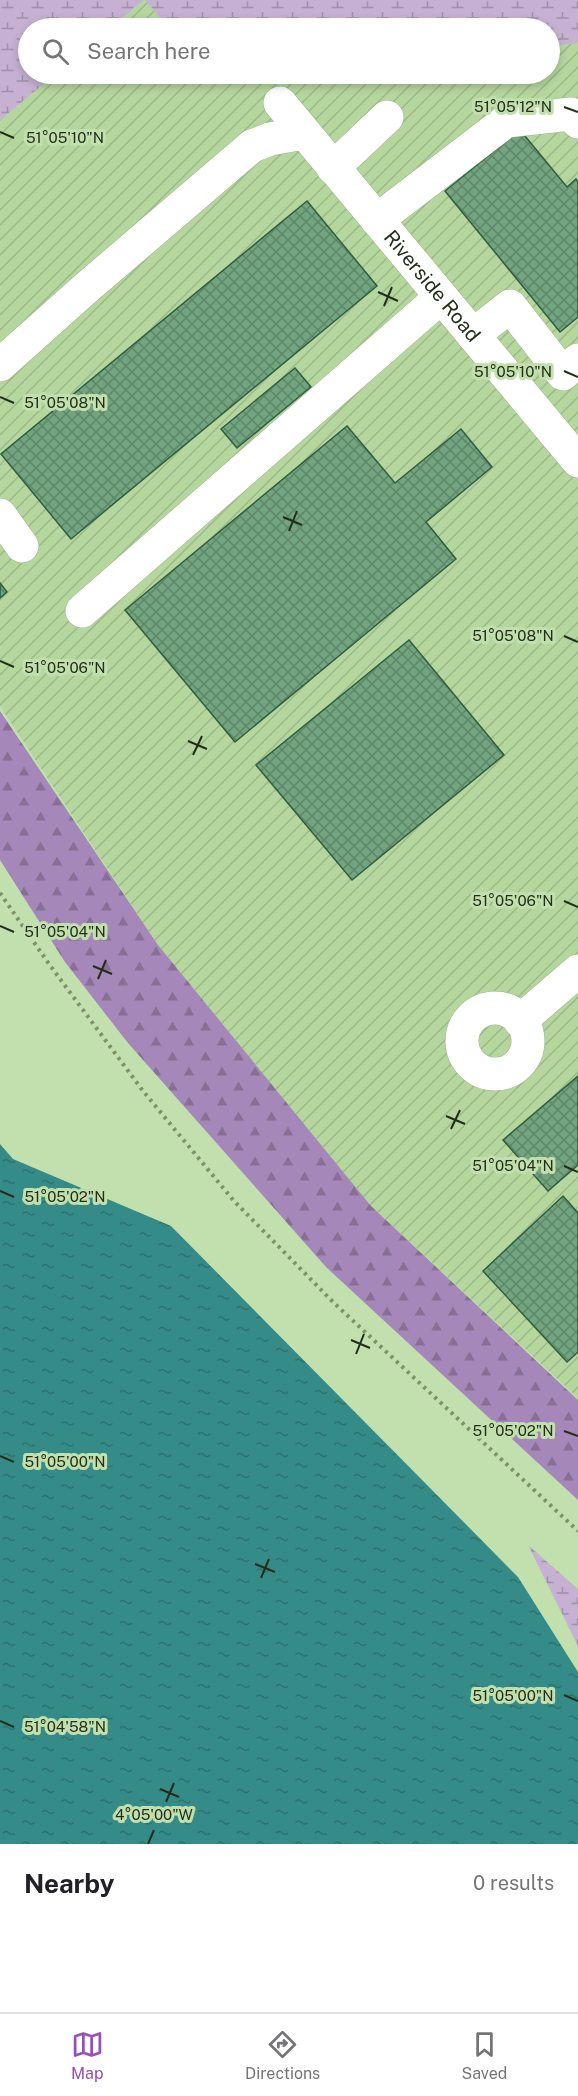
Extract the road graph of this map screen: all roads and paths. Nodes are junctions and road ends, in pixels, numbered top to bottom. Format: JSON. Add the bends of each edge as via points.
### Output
{"nodes":[{"id":1,"x":280,"y":103,"type":"dead end"},
{"id":2,"x":387,"y":117,"type":"dead end"},
{"id":3,"x":578,"y":122,"type":"edge"},
{"id":4,"x":304,"y":133,"type":"junction"},
{"id":5,"x":333,"y":168,"type":"junction"},
{"id":6,"x":377,"y":220,"type":"junction"},
{"id":7,"x":441,"y":297,"type":"junction"},
{"id":8,"x":473,"y":335,"type":"junction"},
{"id":9,"x":578,"y":360,"type":"edge"},
{"id":10,"x":0,"y":365,"type":"edge"},
{"id":11,"x":578,"y":460,"type":"edge"},
{"id":12,"x":0,"y":515,"type":"edge"},
{"id":13,"x":22,"y":546,"type":"dead end"},
{"id":14,"x":82,"y":611,"type":"dead end"},
{"id":15,"x":0,"y":894,"type":"edge"},
{"id":16,"x":578,"y":971,"type":"edge"},
{"id":17,"x":520,"y":1021,"type":"dead end"},
{"id":18,"x":578,"y":1531,"type":"edge"}],
"edges":[{"from":1,"to":4,"type":"street","name":"Riverside Road"},
{"from":2,"to":5,"type":"street"},
{"from":3,"to":6,"type":"street","via":[[571,114],[506,121]]},
{"from":4,"to":5,"type":"street","name":"Riverside Road"},
{"from":4,"to":10,"type":"street","via":[[252,146]]},
{"from":5,"to":6,"type":"street","name":"Riverside Road"},
{"from":6,"to":7,"type":"street","name":"Riverside Road"},
{"from":7,"to":8,"type":"street","name":"Riverside Road"},
{"from":7,"to":14,"type":"street"},
{"from":8,"to":9,"type":"street","via":[[510,306],[563,374]]},
{"from":8,"to":11,"type":"street","name":"Riverside Road"},
{"from":12,"to":13,"type":"street"},
{"from":15,"to":18,"type":"path","via":[[143,1091],[234,1201],[334,1303]]},
{"from":16,"to":17,"type":"street"}]}
